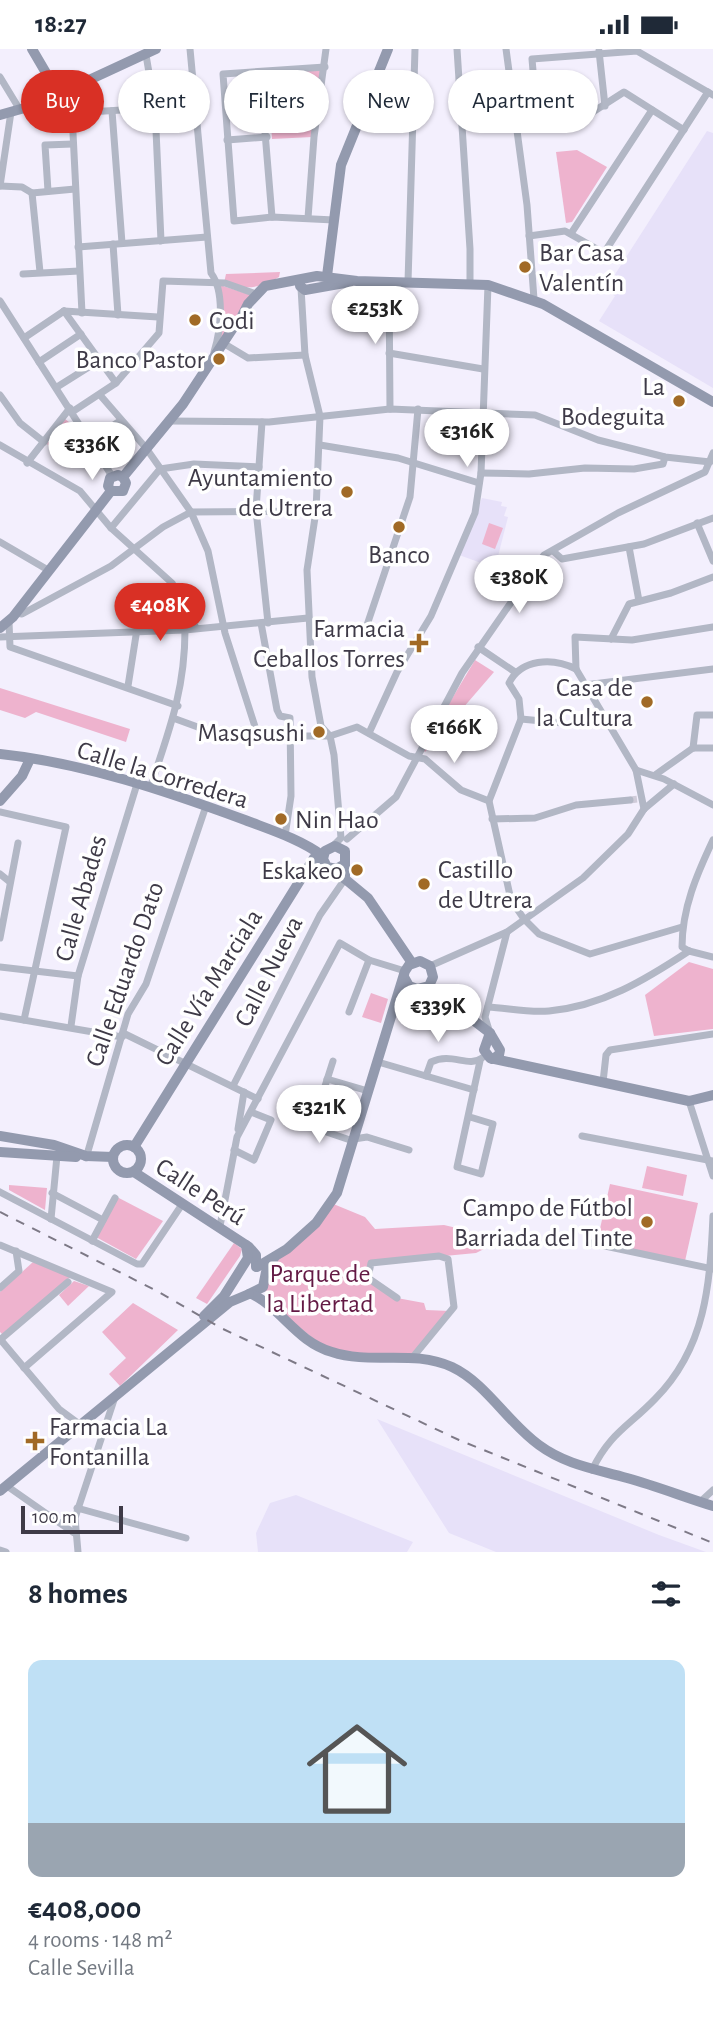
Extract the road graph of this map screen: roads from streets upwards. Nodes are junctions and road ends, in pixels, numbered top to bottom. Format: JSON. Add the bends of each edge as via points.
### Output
{"nodes":[{"id":1,"x":32,"y":49,"type":"edge"},
{"id":2,"x":190,"y":49,"type":"edge"},
{"id":3,"x":326,"y":49,"type":"edge"},
{"id":4,"x":388,"y":49,"type":"edge"},
{"id":5,"x":415,"y":49,"type":"edge"},
{"id":6,"x":457,"y":49,"type":"edge"},
{"id":7,"x":506,"y":49,"type":"edge"},
{"id":8,"x":599,"y":51,"type":"edge"},
{"id":9,"x":151,"y":52,"type":"edge"},
{"id":10,"x":325,"y":67,"type":"junction"},
{"id":11,"x":44,"y":70,"type":"edge"},
{"id":12,"x":152,"y":70,"type":"edge"},
{"id":13,"x":286,"y":70,"type":"edge"},
{"id":14,"x":509,"y":70,"type":"edge"},
{"id":15,"x":533,"y":70,"type":"edge"},
{"id":16,"x":104,"y":74,"type":"edge"},
{"id":17,"x":224,"y":74,"type":"edge"},
{"id":18,"x":0,"y":77,"type":"edge"},
{"id":19,"x":224,"y":90,"type":"edge"},
{"id":20,"x":710,"y":93,"type":"edge"},
{"id":21,"x":606,"y":106,"type":"junction"},
{"id":22,"x":21,"y":109,"type":"edge"},
{"id":23,"x":598,"y":110,"type":"edge"},
{"id":24,"x":652,"y":110,"type":"junction"},
{"id":25,"x":16,"y":111,"type":"junction"},
{"id":26,"x":112,"y":111,"type":"junction"},
{"id":27,"x":118,"y":111,"type":"edge"},
{"id":28,"x":0,"y":115,"type":"edge"},
{"id":29,"x":684,"y":130,"type":"junction"},
{"id":30,"x":156,"y":133,"type":"edge"},
{"id":31,"x":227,"y":133,"type":"edge"},
{"id":32,"x":267,"y":133,"type":"edge"},
{"id":33,"x":518,"y":133,"type":"edge"},
{"id":34,"x":267,"y":137,"type":"junction"},
{"id":35,"x":227,"y":140,"type":"junction"},
{"id":36,"x":73,"y":143,"type":"junction"},
{"id":37,"x":0,"y":186,"type":"edge"},
{"id":38,"x":75,"y":189,"type":"junction"},
{"id":39,"x":48,"y":191,"type":"junction"},
{"id":40,"x":32,"y":194,"type":"junction"},
{"id":41,"x":272,"y":217,"type":"junction"},
{"id":42,"x":308,"y":218,"type":"junction"},
{"id":43,"x":334,"y":220,"type":"junction"},
{"id":44,"x":572,"y":232,"type":"junction"},
{"id":45,"x":530,"y":236,"type":"junction"},
{"id":46,"x":207,"y":237,"type":"junction"},
{"id":47,"x":161,"y":241,"type":"junction"},
{"id":48,"x":122,"y":243,"type":"junction"},
{"id":49,"x":113,"y":244,"type":"junction"},
{"id":50,"x":78,"y":247,"type":"junction"},
{"id":51,"x":79,"y":271,"type":"junction"},
{"id":52,"x":40,"y":272,"type":"junction"},
{"id":53,"x":23,"y":274,"type":"dead end"},
{"id":54,"x":329,"y":275,"type":"junction"},
{"id":55,"x":389,"y":282,"type":"junction"},
{"id":56,"x":408,"y":282,"type":"junction"},
{"id":57,"x":218,"y":283,"type":"junction"},
{"id":58,"x":470,"y":284,"type":"junction"},
{"id":59,"x":300,"y":285,"type":"junction"},
{"id":60,"x":488,"y":285,"type":"junction"},
{"id":61,"x":256,"y":294,"type":"junction"},
{"id":62,"x":529,"y":297,"type":"junction"},
{"id":63,"x":0,"y":301,"type":"edge"},
{"id":64,"x":64,"y":311,"type":"junction"},
{"id":65,"x":82,"y":313,"type":"junction"},
{"id":66,"x":118,"y":315,"type":"junction"},
{"id":67,"x":242,"y":316,"type":"junction"},
{"id":68,"x":158,"y":317,"type":"junction"},
{"id":69,"x":81,"y":334,"type":"junction"},
{"id":70,"x":24,"y":338,"type":"junction"},
{"id":71,"x":223,"y":343,"type":"junction"},
{"id":72,"x":389,"y":352,"type":"junction"},
{"id":73,"x":305,"y":355,"type":"junction"},
{"id":74,"x":212,"y":359,"type":"junction"},
{"id":75,"x":100,"y":360,"type":"junction"},
{"id":76,"x":40,"y":362,"type":"junction"},
{"id":77,"x":483,"y":369,"type":"junction"},
{"id":78,"x":116,"y":383,"type":"junction"},
{"id":79,"x":57,"y":387,"type":"junction"},
{"id":80,"x":0,"y":395,"type":"edge"},
{"id":81,"x":100,"y":395,"type":"junction"},
{"id":82,"x":713,"y":402,"type":"edge"},
{"id":83,"x":390,"y":409,"type":"junction"},
{"id":84,"x":418,"y":409,"type":"junction"},
{"id":85,"x":71,"y":410,"type":"junction"},
{"id":86,"x":483,"y":414,"type":"junction"},
{"id":87,"x":320,"y":416,"type":"junction"},
{"id":88,"x":120,"y":421,"type":"junction"},
{"id":89,"x":169,"y":421,"type":"junction"},
{"id":90,"x":262,"y":422,"type":"junction"},
{"id":91,"x":91,"y":440,"type":"junction"},
{"id":92,"x":44,"y":442,"type":"junction"},
{"id":93,"x":0,"y":445,"type":"edge"},
{"id":94,"x":320,"y":445,"type":"junction"},
{"id":95,"x":146,"y":448,"type":"junction"},
{"id":96,"x":665,"y":457,"type":"junction"},
{"id":97,"x":711,"y":458,"type":"edge"},
{"id":98,"x":27,"y":463,"type":"junction"},
{"id":99,"x":415,"y":465,"type":"junction"},
{"id":100,"x":259,"y":467,"type":"junction"},
{"id":101,"x":160,"y":468,"type":"junction"},
{"id":102,"x":481,"y":473,"type":"junction"},
{"id":103,"x":118,"y":476,"type":"junction"},
{"id":104,"x":480,"y":483,"type":"junction"},
{"id":105,"x":111,"y":491,"type":"junction"},
{"id":106,"x":96,"y":510,"type":"junction"},
{"id":107,"x":256,"y":510,"type":"junction"},
{"id":108,"x":191,"y":512,"type":"junction"},
{"id":109,"x":316,"y":512,"type":"junction"},
{"id":110,"x":713,"y":518,"type":"edge"},
{"id":111,"x":697,"y":523,"type":"junction"},
{"id":112,"x":111,"y":527,"type":"junction"},
{"id":113,"x":0,"y":542,"type":"edge"},
{"id":114,"x":629,"y":547,"type":"junction"},
{"id":115,"x":136,"y":548,"type":"junction"},
{"id":116,"x":553,"y":551,"type":"junction"},
{"id":117,"x":713,"y":561,"type":"edge"},
{"id":118,"x":48,"y":570,"type":"junction"},
{"id":119,"x":713,"y":577,"type":"edge"},
{"id":120,"x":639,"y":601,"type":"junction"},
{"id":121,"x":16,"y":613,"type":"junction"},
{"id":122,"x":308,"y":618,"type":"junction"},
{"id":123,"x":265,"y":623,"type":"junction"},
{"id":124,"x":4,"y":625,"type":"edge"},
{"id":125,"x":367,"y":625,"type":"dead end"},
{"id":126,"x":713,"y":627,"type":"edge"},
{"id":127,"x":196,"y":628,"type":"junction"},
{"id":128,"x":137,"y":629,"type":"junction"},
{"id":129,"x":185,"y":630,"type":"junction"},
{"id":130,"x":225,"y":630,"type":"junction"},
{"id":131,"x":0,"y":637,"type":"edge"},
{"id":132,"x":9,"y":637,"type":"junction"},
{"id":133,"x":611,"y":639,"type":"junction"},
{"id":134,"x":478,"y":647,"type":"junction"},
{"id":135,"x":576,"y":669,"type":"junction"},
{"id":136,"x":713,"y":669,"type":"edge"},
{"id":137,"x":515,"y":673,"type":"junction"},
{"id":138,"x":585,"y":685,"type":"junction"},
{"id":139,"x":128,"y":686,"type":"junction"},
{"id":140,"x":178,"y":706,"type":"junction"},
{"id":141,"x":713,"y":715,"type":"edge"},
{"id":142,"x":173,"y":718,"type":"junction"},
{"id":143,"x":521,"y":719,"type":"junction"},
{"id":144,"x":563,"y":723,"type":"dead end"},
{"id":145,"x":369,"y":733,"type":"junction"},
{"id":146,"x":258,"y":736,"type":"junction"},
{"id":147,"x":289,"y":736,"type":"junction"},
{"id":148,"x":330,"y":736,"type":"junction"},
{"id":149,"x":693,"y":748,"type":"junction"},
{"id":150,"x":713,"y":748,"type":"edge"},
{"id":151,"x":0,"y":754,"type":"edge"},
{"id":152,"x":24,"y":758,"type":"junction"},
{"id":153,"x":415,"y":758,"type":"junction"},
{"id":154,"x":636,"y":770,"type":"junction"},
{"id":155,"x":654,"y":775,"type":"junction"},
{"id":156,"x":137,"y":784,"type":"junction"},
{"id":157,"x":674,"y":784,"type":"junction"},
{"id":158,"x":150,"y":788,"type":"junction"},
{"id":159,"x":636,"y":800,"type":"junction"},
{"id":160,"x":0,"y":801,"type":"edge"},
{"id":161,"x":489,"y":801,"type":"junction"},
{"id":162,"x":713,"y":805,"type":"edge"},
{"id":163,"x":206,"y":806,"type":"junction"},
{"id":164,"x":644,"y":809,"type":"junction"},
{"id":165,"x":0,"y":812,"type":"edge"},
{"id":166,"x":492,"y":819,"type":"junction"},
{"id":167,"x":285,"y":836,"type":"junction"},
{"id":168,"x":713,"y":840,"type":"edge"},
{"id":169,"x":18,"y":843,"type":"dead end"},
{"id":170,"x":338,"y":844,"type":"junction"},
{"id":171,"x":311,"y":847,"type":"junction"},
{"id":172,"x":323,"y":857,"type":"junction"},
{"id":173,"x":338,"y":867,"type":"junction"},
{"id":174,"x":3,"y":878,"type":"edge"},
{"id":175,"x":345,"y":879,"type":"junction"},
{"id":176,"x":524,"y":919,"type":"junction"},
{"id":177,"x":2,"y":924,"type":"edge"},
{"id":178,"x":682,"y":927,"type":"junction"},
{"id":179,"x":507,"y":932,"type":"junction"},
{"id":180,"x":0,"y":938,"type":"edge"},
{"id":181,"x":689,"y":951,"type":"junction"},
{"id":182,"x":713,"y":957,"type":"edge"},
{"id":183,"x":369,"y":960,"type":"junction"},
{"id":184,"x":430,"y":966,"type":"junction"},
{"id":185,"x":0,"y":967,"type":"edge"},
{"id":186,"x":32,"y":972,"type":"junction"},
{"id":187,"x":78,"y":976,"type":"junction"},
{"id":188,"x":406,"y":978,"type":"junction"},
{"id":189,"x":429,"y":985,"type":"junction"},
{"id":190,"x":488,"y":1007,"type":"junction"},
{"id":191,"x":349,"y":1011,"type":"dead end"},
{"id":192,"x":0,"y":1016,"type":"edge"},
{"id":193,"x":24,"y":1020,"type":"junction"},
{"id":194,"x":71,"y":1026,"type":"junction"},
{"id":195,"x":490,"y":1033,"type":"junction"},
{"id":196,"x":713,"y":1034,"type":"edge"},
{"id":197,"x":121,"y":1037,"type":"junction"},
{"id":198,"x":488,"y":1053,"type":"junction"},
{"id":199,"x":333,"y":1061,"type":"dead end"},
{"id":200,"x":186,"y":1062,"type":"junction"},
{"id":201,"x":378,"y":1062,"type":"junction"},
{"id":202,"x":426,"y":1076,"type":"junction"},
{"id":203,"x":327,"y":1079,"type":"junction"},
{"id":204,"x":603,"y":1082,"type":"junction"},
{"id":205,"x":233,"y":1086,"type":"junction"},
{"id":206,"x":474,"y":1090,"type":"junction"},
{"id":207,"x":368,"y":1091,"type":"junction"},
{"id":208,"x":244,"y":1092,"type":"junction"},
{"id":209,"x":713,"y":1095,"type":"edge"},
{"id":210,"x":258,"y":1099,"type":"junction"},
{"id":211,"x":689,"y":1101,"type":"junction"},
{"id":212,"x":251,"y":1112,"type":"junction"},
{"id":213,"x":470,"y":1117,"type":"junction"},
{"id":214,"x":294,"y":1121,"type":"dead end"},
{"id":215,"x":312,"y":1127,"type":"junction"},
{"id":216,"x":0,"y":1136,"type":"edge"},
{"id":217,"x":582,"y":1136,"type":"dead end"},
{"id":218,"x":237,"y":1137,"type":"junction"},
{"id":219,"x":354,"y":1140,"type":"junction"},
{"id":220,"x":134,"y":1147,"type":"junction"},
{"id":221,"x":234,"y":1150,"type":"junction"},
{"id":222,"x":409,"y":1150,"type":"dead end"},
{"id":223,"x":0,"y":1152,"type":"edge"},
{"id":224,"x":57,"y":1156,"type":"junction"},
{"id":225,"x":86,"y":1157,"type":"junction"},
{"id":226,"x":113,"y":1158,"type":"junction"},
{"id":227,"x":711,"y":1162,"type":"edge"},
{"id":228,"x":134,"y":1172,"type":"junction"},
{"id":229,"x":713,"y":1177,"type":"edge"},
{"id":230,"x":0,"y":1192,"type":"edge"},
{"id":231,"x":52,"y":1193,"type":"junction"},
{"id":232,"x":115,"y":1198,"type":"dead end"},
{"id":233,"x":183,"y":1203,"type":"junction"},
{"id":234,"x":713,"y":1216,"type":"edge"},
{"id":235,"x":51,"y":1219,"type":"junction"},
{"id":236,"x":103,"y":1220,"type":"junction"},
{"id":237,"x":219,"y":1226,"type":"junction"},
{"id":238,"x":92,"y":1241,"type":"junction"},
{"id":239,"x":591,"y":1243,"type":"dead end"},
{"id":240,"x":0,"y":1245,"type":"edge"},
{"id":241,"x":246,"y":1245,"type":"junction"},
{"id":242,"x":16,"y":1251,"type":"junction"},
{"id":243,"x":256,"y":1255,"type":"junction"},
{"id":244,"x":272,"y":1257,"type":"junction"},
{"id":245,"x":257,"y":1267,"type":"junction"},
{"id":246,"x":712,"y":1268,"type":"edge"},
{"id":247,"x":239,"y":1273,"type":"junction"},
{"id":248,"x":265,"y":1281,"type":"junction"},
{"id":249,"x":68,"y":1282,"type":"dead end"},
{"id":250,"x":0,"y":1288,"type":"edge"},
{"id":251,"x":250,"y":1294,"type":"junction"},
{"id":252,"x":397,"y":1298,"type":"dead end"},
{"id":253,"x":710,"y":1300,"type":"edge"},
{"id":254,"x":268,"y":1302,"type":"junction"},
{"id":255,"x":0,"y":1339,"type":"edge"},
{"id":256,"x":174,"y":1347,"type":"junction"},
{"id":257,"x":413,"y":1357,"type":"junction"},
{"id":258,"x":24,"y":1368,"type":"junction"},
{"id":259,"x":114,"y":1400,"type":"junction"},
{"id":260,"x":82,"y":1426,"type":"junction"},
{"id":261,"x":592,"y":1470,"type":"junction"},
{"id":262,"x":3,"y":1488,"type":"edge"},
{"id":263,"x":713,"y":1490,"type":"edge"},
{"id":264,"x":700,"y":1502,"type":"junction"},
{"id":265,"x":713,"y":1506,"type":"edge"},
{"id":266,"x":77,"y":1508,"type":"junction"},
{"id":267,"x":74,"y":1533,"type":"junction"},
{"id":268,"x":186,"y":1538,"type":"dead end"},
{"id":269,"x":0,"y":1550,"type":"edge"},
{"id":270,"x":6,"y":1552,"type":"edge"},
{"id":271,"x":78,"y":1552,"type":"edge"}],
"edges":[{"from":1,"to":11,"type":"street"},
{"from":2,"to":46,"type":"street"},
{"from":3,"to":10,"type":"street"},
{"from":4,"to":43,"type":"street","via":[[341,165]]},
{"from":5,"to":56,"type":"street"},
{"from":6,"to":58,"type":"street"},
{"from":7,"to":14,"type":"street"},
{"from":8,"to":15,"type":"street","via":[[532,59]]},
{"from":8,"to":20,"type":"street","via":[[637,51]]},
{"from":8,"to":21,"type":"street"},
{"from":9,"to":12,"type":"street"},
{"from":9,"to":16,"type":"street"},
{"from":10,"to":13,"type":"street"},
{"from":10,"to":42,"type":"street"},
{"from":17,"to":19,"type":"street"},
{"from":18,"to":25,"type":"street"},
{"from":20,"to":29,"type":"street"},
{"from":21,"to":23,"type":"street"},
{"from":21,"to":24,"type":"street","via":[[624,92]]},
{"from":22,"to":25,"type":"street"},
{"from":24,"to":29,"type":"street"},
{"from":24,"to":44,"type":"street"},
{"from":25,"to":28,"type":"street"},
{"from":25,"to":37,"type":"street"},
{"from":26,"to":27,"type":"street"},
{"from":26,"to":36,"type":"street","via":[[72,113]]},
{"from":26,"to":48,"type":"street"},
{"from":29,"to":44,"type":"street","via":[[604,253]]},
{"from":30,"to":47,"type":"street"},
{"from":31,"to":35,"type":"street"},
{"from":32,"to":34,"type":"street"},
{"from":33,"to":45,"type":"street"},
{"from":34,"to":35,"type":"street"},
{"from":34,"to":41,"type":"street"},
{"from":35,"to":41,"type":"street","via":[[234,221]]},
{"from":36,"to":38,"type":"street"},
{"from":36,"to":39,"type":"street","via":[[45,145]]},
{"from":37,"to":40,"type":"street","via":[[22,187]]},
{"from":38,"to":39,"type":"street"},
{"from":38,"to":50,"type":"street"},
{"from":39,"to":40,"type":"street"},
{"from":40,"to":52,"type":"street"},
{"from":41,"to":42,"type":"street"},
{"from":42,"to":43,"type":"street"},
{"from":43,"to":54,"type":"street"},
{"from":44,"to":45,"type":"street"},
{"from":45,"to":62,"type":"street","via":[[533,284]]},
{"from":46,"to":47,"type":"street"},
{"from":46,"to":57,"type":"street","via":[[211,273]]},
{"from":47,"to":48,"type":"street"},
{"from":48,"to":49,"type":"street"},
{"from":49,"to":50,"type":"street"},
{"from":49,"to":66,"type":"street"},
{"from":50,"to":51,"type":"street"},
{"from":51,"to":52,"type":"street"},
{"from":51,"to":65,"type":"street"},
{"from":52,"to":53,"type":"street"},
{"from":54,"to":55,"type":"street"},
{"from":54,"to":59,"type":"street"},
{"from":54,"to":59,"type":"street"},
{"from":55,"to":56,"type":"street"},
{"from":55,"to":72,"type":"street"},
{"from":56,"to":58,"type":"street"},
{"from":57,"to":61,"type":"street"},
{"from":57,"to":68,"type":"street","via":[[163,281]]},
{"from":57,"to":74,"type":"street","via":[[218,334]]},
{"from":58,"to":60,"type":"street"},
{"from":59,"to":61,"type":"street","via":[[273,283]]},
{"from":59,"to":67,"type":"street","via":[[267,291]]},
{"from":59,"to":73,"type":"street"},
{"from":60,"to":62,"type":"street"},
{"from":60,"to":77,"type":"street"},
{"from":61,"to":67,"type":"street"},
{"from":62,"to":82,"type":"street"},
{"from":63,"to":70,"type":"street"},
{"from":64,"to":65,"type":"street"},
{"from":64,"to":69,"type":"street"},
{"from":64,"to":70,"type":"street"},
{"from":65,"to":66,"type":"street"},
{"from":66,"to":68,"type":"street"},
{"from":67,"to":71,"type":"street"},
{"from":68,"to":78,"type":"street","via":[[159,333]]},
{"from":69,"to":75,"type":"street"},
{"from":69,"to":76,"type":"street"},
{"from":70,"to":76,"type":"street"},
{"from":71,"to":73,"type":"street","via":[[248,358]]},
{"from":71,"to":74,"type":"street"},
{"from":72,"to":77,"type":"street"},
{"from":72,"to":83,"type":"street"},
{"from":73,"to":87,"type":"street"},
{"from":74,"to":89,"type":"street"},
{"from":75,"to":78,"type":"street"},
{"from":75,"to":79,"type":"street"},
{"from":76,"to":79,"type":"street"},
{"from":77,"to":86,"type":"street"},
{"from":78,"to":81,"type":"street"},
{"from":79,"to":85,"type":"street"},
{"from":80,"to":92,"type":"street","via":[[20,423]]},
{"from":81,"to":85,"type":"street"},
{"from":81,"to":88,"type":"street"},
{"from":83,"to":84,"type":"street"},
{"from":83,"to":87,"type":"street"},
{"from":84,"to":86,"type":"street"},
{"from":84,"to":99,"type":"street"},
{"from":85,"to":91,"type":"street"},
{"from":85,"to":92,"type":"street"},
{"from":86,"to":96,"type":"street","via":[[535,415],[598,440]]},
{"from":86,"to":102,"type":"street"},
{"from":87,"to":90,"type":"street"},
{"from":87,"to":94,"type":"street"},
{"from":88,"to":91,"type":"street"},
{"from":88,"to":95,"type":"street"},
{"from":89,"to":90,"type":"street"},
{"from":89,"to":95,"type":"street"},
{"from":90,"to":100,"type":"street"},
{"from":91,"to":103,"type":"street"},
{"from":92,"to":98,"type":"street"},
{"from":93,"to":98,"type":"street"},
{"from":94,"to":99,"type":"street"},
{"from":94,"to":109,"type":"street"},
{"from":95,"to":101,"type":"street"},
{"from":95,"to":103,"type":"street"},
{"from":96,"to":97,"type":"street"},
{"from":96,"to":102,"type":"street","via":[[663,464],[634,469]]},
{"from":97,"to":116,"type":"street","via":[[705,472],[618,513]]},
{"from":98,"to":106,"type":"street","via":[[50,471],[80,491]]},
{"from":99,"to":104,"type":"street"},
{"from":99,"to":125,"type":"street","via":[[401,530]]},
{"from":100,"to":101,"type":"street","via":[[194,464]]},
{"from":100,"to":107,"type":"street"},
{"from":101,"to":108,"type":"street"},
{"from":101,"to":112,"type":"street"},
{"from":102,"to":104,"type":"street"},
{"from":103,"to":105,"type":"street","via":[[107,483]]},
{"from":103,"to":105,"type":"street","via":[[125,489]]},
{"from":104,"to":145,"type":"street","via":[[475,513],[431,616]]},
{"from":105,"to":106,"type":"street"},
{"from":106,"to":112,"type":"street"},
{"from":106,"to":118,"type":"street"},
{"from":107,"to":108,"type":"street"},
{"from":107,"to":109,"type":"street"},
{"from":107,"to":123,"type":"street"},
{"from":108,"to":115,"type":"street"},
{"from":108,"to":130,"type":"street","via":[[208,551]]},
{"from":109,"to":122,"type":"street","via":[[307,570]]},
{"from":110,"to":111,"type":"street"},
{"from":111,"to":114,"type":"street"},
{"from":111,"to":117,"type":"street"},
{"from":112,"to":115,"type":"street"},
{"from":113,"to":118,"type":"street"},
{"from":114,"to":116,"type":"street","via":[[562,559]]},
{"from":114,"to":120,"type":"street"},
{"from":115,"to":121,"type":"street","via":[[111,566],[22,614]]},
{"from":115,"to":127,"type":"street","via":[[172,583]]},
{"from":116,"to":134,"type":"street","via":[[544,555]]},
{"from":118,"to":121,"type":"street"},
{"from":119,"to":120,"type":"street"},
{"from":120,"to":133,"type":"street","via":[[629,604]]},
{"from":121,"to":124,"type":"street"},
{"from":122,"to":123,"type":"street"},
{"from":122,"to":148,"type":"street","via":[[321,726]]},
{"from":123,"to":130,"type":"street"},
{"from":123,"to":147,"type":"street","via":[[277,710],[280,716],[290,718]]},
{"from":124,"to":132,"type":"street"},
{"from":126,"to":133,"type":"street"},
{"from":127,"to":129,"type":"street"},
{"from":127,"to":130,"type":"street"},
{"from":128,"to":129,"type":"street"},
{"from":128,"to":132,"type":"street"},
{"from":128,"to":139,"type":"street"},
{"from":129,"to":140,"type":"street"},
{"from":130,"to":146,"type":"street"},
{"from":131,"to":132,"type":"street"},
{"from":132,"to":139,"type":"street","via":[[10,647]]},
{"from":133,"to":135,"type":"street","via":[[575,637]]},
{"from":134,"to":137,"type":"street"},
{"from":134,"to":153,"type":"street"},
{"from":135,"to":137,"type":"street","via":[[567,664],[528,662]]},
{"from":135,"to":138,"type":"street"},
{"from":136,"to":138,"type":"street"},
{"from":137,"to":143,"type":"street","via":[[509,683],[519,699]]},
{"from":138,"to":154,"type":"street"},
{"from":139,"to":140,"type":"street"},
{"from":140,"to":142,"type":"street"},
{"from":141,"to":149,"type":"street","via":[[697,715]]},
{"from":142,"to":146,"type":"street","via":[[214,733]]},
{"from":142,"to":158,"type":"street"},
{"from":143,"to":144,"type":"street"},
{"from":143,"to":161,"type":"street"},
{"from":145,"to":148,"type":"street","via":[[357,727]]},
{"from":145,"to":153,"type":"street"},
{"from":146,"to":147,"type":"street"},
{"from":147,"to":148,"type":"street"},
{"from":147,"to":167,"type":"street","via":[[291,796]]},
{"from":148,"to":170,"type":"street"},
{"from":149,"to":150,"type":"street"},
{"from":149,"to":155,"type":"street"},
{"from":151,"to":152,"type":"street","name":"Calle la Corredera"},
{"from":152,"to":156,"type":"street","name":"Calle la Corredera"},
{"from":152,"to":160,"type":"street","via":[[22,776]]},
{"from":153,"to":161,"type":"street","via":[[425,759],[461,790]]},
{"from":153,"to":170,"type":"street","via":[[396,797]]},
{"from":154,"to":155,"type":"street"},
{"from":154,"to":159,"type":"street"},
{"from":155,"to":157,"type":"street"},
{"from":156,"to":158,"type":"street","name":"Calle la Corredera"},
{"from":156,"to":187,"type":"street","name":"Calle Abades"},
{"from":157,"to":162,"type":"street"},
{"from":157,"to":164,"type":"street"},
{"from":158,"to":163,"type":"street","name":"Calle la Corredera"},
{"from":159,"to":164,"type":"street"},
{"from":159,"to":166,"type":"street","via":[[576,805],[535,818]]},
{"from":161,"to":166,"type":"street"},
{"from":163,"to":167,"type":"street","name":"Calle la Corredera"},
{"from":163,"to":197,"type":"street","name":"Calle Eduardo Dato","via":[[146,983]]},
{"from":164,"to":176,"type":"street","via":[[628,834],[583,878]]},
{"from":165,"to":186,"type":"street","via":[[66,827]]},
{"from":166,"to":176,"type":"street","via":[[511,900]]},
{"from":167,"to":171,"type":"street","name":"Calle la Corredera"},
{"from":168,"to":178,"type":"street","via":[[691,888]]},
{"from":169,"to":174,"type":"street"},
{"from":170,"to":171,"type":"street","name":"Calle la Corredera"},
{"from":170,"to":172,"type":"street"},
{"from":170,"to":173,"type":"street","via":[[346,857]]},
{"from":171,"to":172,"type":"street","name":"Calle la Corredera"},
{"from":172,"to":173,"type":"street","name":"Calle la Corredera","via":[[325,865]]},
{"from":172,"to":200,"type":"street","name":"Calle Vía Marciala","via":[[314,858]]},
{"from":173,"to":175,"type":"street"},
{"from":174,"to":177,"type":"street"},
{"from":175,"to":188,"type":"street","via":[[377,909]]},
{"from":175,"to":205,"type":"street","name":"Calle Nueva","via":[[320,915]]},
{"from":176,"to":178,"type":"street","via":[[539,934],[590,954]]},
{"from":176,"to":179,"type":"street"},
{"from":177,"to":180,"type":"street"},
{"from":178,"to":181,"type":"street","via":[[682,947]]},
{"from":179,"to":184,"type":"street"},
{"from":179,"to":190,"type":"street"},
{"from":181,"to":182,"type":"street"},
{"from":181,"to":190,"type":"street","via":[[607,997],[549,1011]]},
{"from":183,"to":188,"type":"street"},
{"from":183,"to":191,"type":"street"},
{"from":183,"to":210,"type":"street","via":[[340,943]]},
{"from":184,"to":188,"type":"street","via":[[422,962]]},
{"from":184,"to":189,"type":"street","via":[[433,977]]},
{"from":185,"to":186,"type":"street"},
{"from":186,"to":187,"type":"street"},
{"from":186,"to":193,"type":"street"},
{"from":187,"to":194,"type":"street","name":"Calle Abades"},
{"from":188,"to":189,"type":"street","via":[[417,989]]},
{"from":188,"to":201,"type":"street"},
{"from":189,"to":195,"type":"street"},
{"from":190,"to":195,"type":"street","via":[[485,1017]]},
{"from":192,"to":193,"type":"street"},
{"from":193,"to":194,"type":"street"},
{"from":194,"to":197,"type":"street"},
{"from":195,"to":198,"type":"street"},
{"from":196,"to":204,"type":"street","via":[[613,1048],[607,1053]]},
{"from":197,"to":200,"type":"street","via":[[125,1034]]},
{"from":197,"to":225,"type":"street","name":"Calle Eduardo Dato"},
{"from":198,"to":202,"type":"street","via":[[470,1062],[448,1056],[436,1059]]},
{"from":198,"to":204,"type":"street"},
{"from":198,"to":206,"type":"street"},
{"from":199,"to":203,"type":"street"},
{"from":200,"to":205,"type":"street"},
{"from":200,"to":220,"type":"street","name":"Calle Vía Marciala"},
{"from":201,"to":202,"type":"street"},
{"from":201,"to":207,"type":"street"},
{"from":202,"to":206,"type":"street"},
{"from":203,"to":207,"type":"street"},
{"from":203,"to":215,"type":"street"},
{"from":204,"to":211,"type":"street"},
{"from":205,"to":208,"type":"street"},
{"from":206,"to":213,"type":"street"},
{"from":207,"to":219,"type":"street"},
{"from":208,"to":210,"type":"street"},
{"from":208,"to":218,"type":"street"},
{"from":209,"to":211,"type":"street"},
{"from":210,"to":212,"type":"street"},
{"from":211,"to":227,"type":"street"},
{"from":212,"to":218,"type":"street"},
{"from":212,"to":221,"type":"street","via":[[271,1120],[254,1160]]},
{"from":213,"to":213,"type":"street","via":[[457,1167],[481,1174],[493,1123]]},
{"from":214,"to":215,"type":"street"},
{"from":215,"to":219,"type":"street"},
{"from":216,"to":225,"type":"street","via":[[54,1145]]},
{"from":217,"to":227,"type":"street"},
{"from":218,"to":221,"type":"street"},
{"from":219,"to":222,"type":"street","via":[[367,1137]]},
{"from":219,"to":244,"type":"street","via":[[327,1210]]},
{"from":220,"to":226,"type":"street","via":[[122,1146]]},
{"from":220,"to":228,"type":"street","via":[[141,1158]]},
{"from":221,"to":237,"type":"street"},
{"from":223,"to":224,"type":"street"},
{"from":224,"to":225,"type":"street"},
{"from":224,"to":231,"type":"street"},
{"from":225,"to":226,"type":"street"},
{"from":226,"to":228,"type":"street","via":[[118,1171]]},
{"from":227,"to":229,"type":"street"},
{"from":228,"to":233,"type":"street","name":"Calle Perú"},
{"from":230,"to":235,"type":"street"},
{"from":231,"to":235,"type":"street"},
{"from":231,"to":236,"type":"street"},
{"from":232,"to":236,"type":"street"},
{"from":233,"to":237,"type":"street","name":"Calle Perú"},
{"from":233,"to":238,"type":"street","via":[[142,1264]]},
{"from":234,"to":246,"type":"street"},
{"from":235,"to":238,"type":"street"},
{"from":236,"to":238,"type":"street"},
{"from":237,"to":241,"type":"street","name":"Calle Perú"},
{"from":239,"to":246,"type":"street"},
{"from":240,"to":242,"type":"street"},
{"from":241,"to":243,"type":"street","name":"Calle Perú"},
{"from":241,"to":247,"type":"street","name":"Calle Perú","via":[[248,1258]]},
{"from":242,"to":250,"type":"street","via":[[19,1271]]},
{"from":242,"to":258,"type":"street","via":[[112,1292]]},
{"from":243,"to":244,"type":"street"},
{"from":243,"to":245,"type":"street","name":"Calle Perú"},
{"from":244,"to":245,"type":"street"},
{"from":244,"to":248,"type":"street"},
{"from":245,"to":247,"type":"street"},
{"from":245,"to":248,"type":"street"},
{"from":246,"to":253,"type":"street"},
{"from":247,"to":251,"type":"street","via":[[238,1288]]},
{"from":247,"to":256,"type":"street","via":[[224,1296]]},
{"from":248,"to":251,"type":"street","via":[[261,1290]]},
{"from":248,"to":254,"type":"street"},
{"from":249,"to":255,"type":"street"},
{"from":251,"to":254,"type":"street"},
{"from":251,"to":256,"type":"street","via":[[234,1298]]},
{"from":252,"to":257,"type":"street","via":[[368,1278],[371,1263],[439,1256],[449,1259],[454,1307]]},
{"from":253,"to":261,"type":"street","via":[[696,1339],[674,1378],[609,1439]]},
{"from":254,"to":257,"type":"street","via":[[300,1336],[329,1351]]},
{"from":255,"to":258,"type":"street"},
{"from":256,"to":259,"type":"street"},
{"from":257,"to":261,"type":"street","via":[[457,1370],[538,1445]]},
{"from":258,"to":260,"type":"street","via":[[60,1409]]},
{"from":259,"to":260,"type":"street"},
{"from":259,"to":266,"type":"street"},
{"from":260,"to":262,"type":"street"},
{"from":261,"to":264,"type":"street"},
{"from":262,"to":267,"type":"street"},
{"from":263,"to":264,"type":"street"},
{"from":264,"to":265,"type":"street"},
{"from":266,"to":267,"type":"street"},
{"from":266,"to":268,"type":"street"},
{"from":267,"to":271,"type":"street"},
{"from":269,"to":270,"type":"street"}]}
